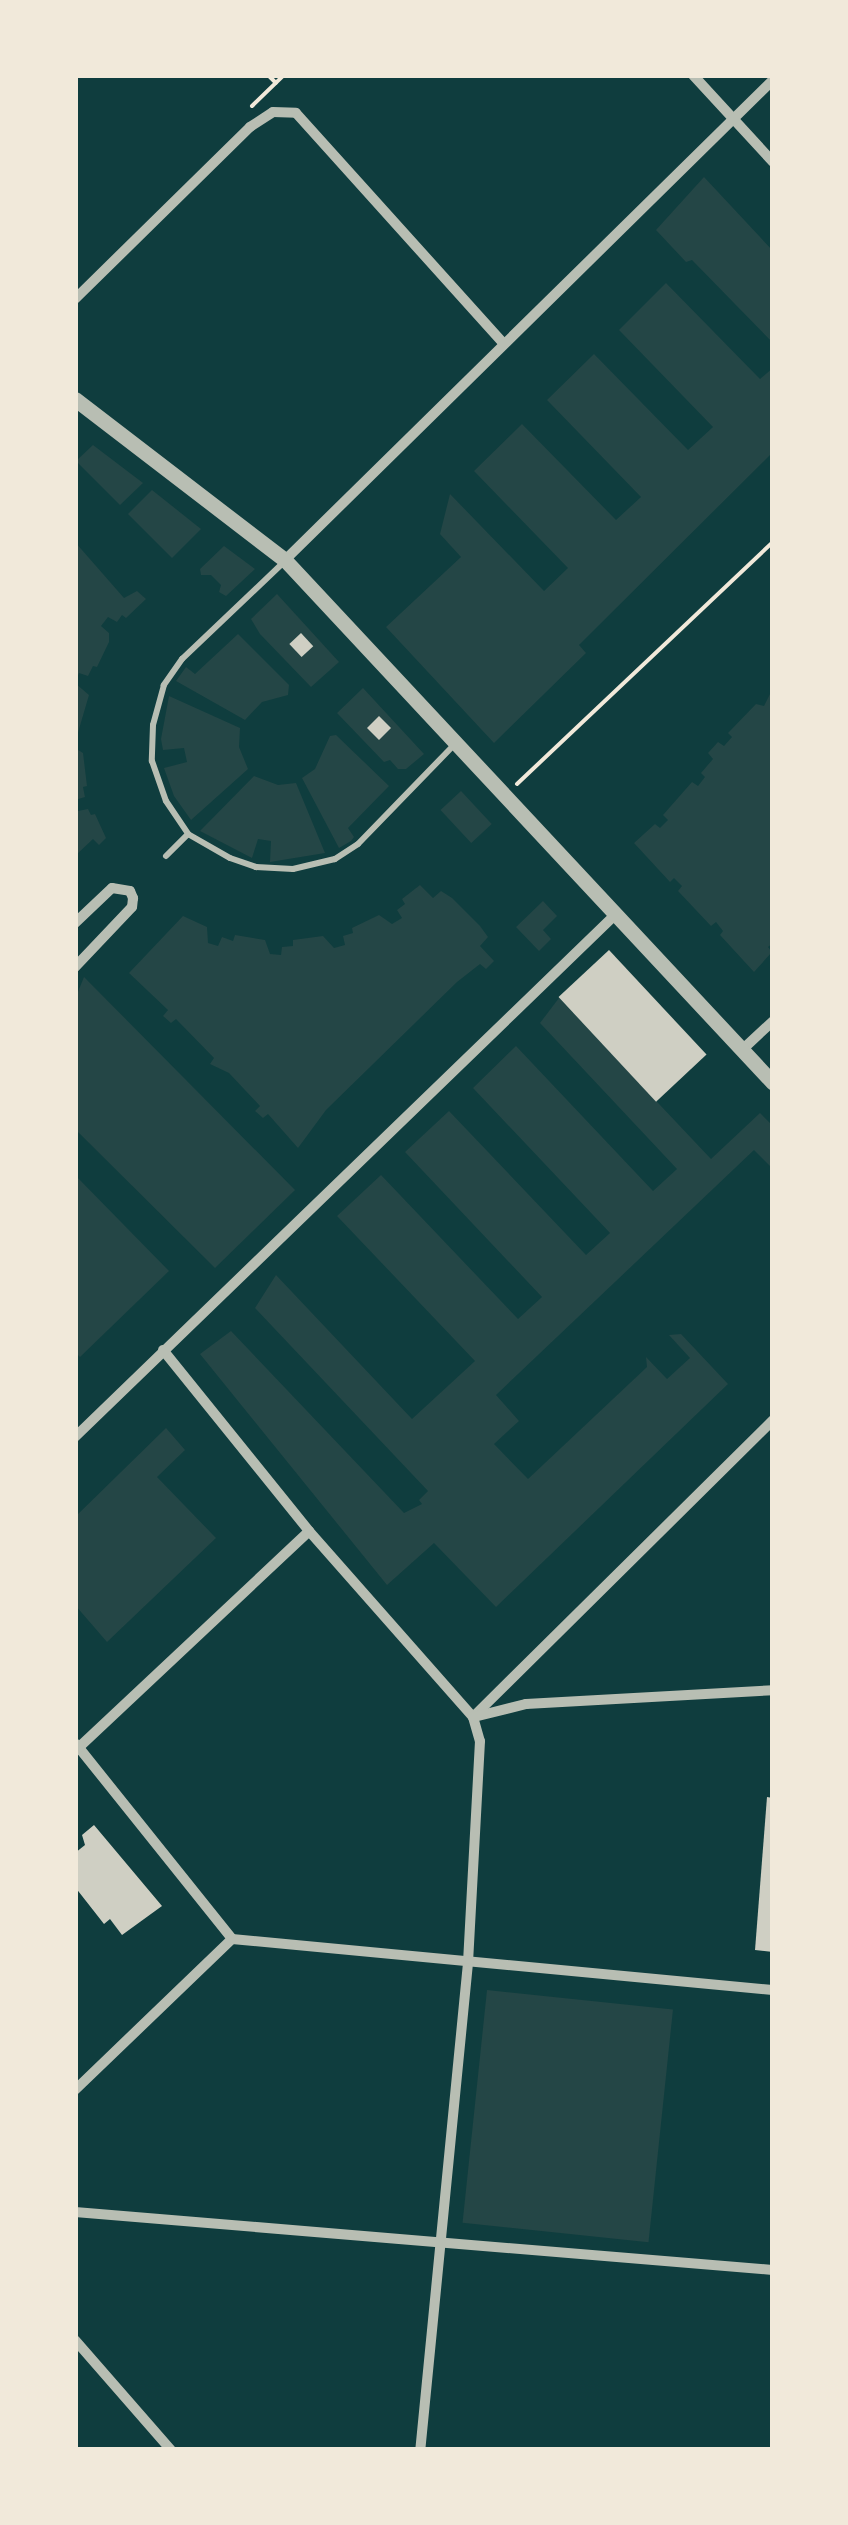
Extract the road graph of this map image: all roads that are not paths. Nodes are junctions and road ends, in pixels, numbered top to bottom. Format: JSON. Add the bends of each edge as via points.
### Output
{"nodes":[{"id":1,"x":693,"y":75,"type":"edge"},
{"id":2,"x":773,"y":80,"type":"edge"},
{"id":3,"x":734,"y":119,"type":"junction"},
{"id":4,"x":773,"y":162,"type":"edge"},
{"id":5,"x":75,"y":299,"type":"edge"},
{"id":6,"x":502,"y":342,"type":"junction"},
{"id":7,"x":75,"y":399,"type":"edge"},
{"id":8,"x":286,"y":560,"type":"junction"},
{"id":9,"x":458,"y":742,"type":"junction"},
{"id":10,"x":188,"y":834,"type":"junction"},
{"id":11,"x":166,"y":856,"type":"dead end"},
{"id":12,"x":617,"y":913,"type":"junction"},
{"id":13,"x":75,"y":923,"type":"edge"},
{"id":14,"x":75,"y":966,"type":"edge"},
{"id":15,"x":773,"y":1021,"type":"edge"},
{"id":16,"x":743,"y":1049,"type":"junction"},
{"id":17,"x":773,"y":1084,"type":"edge"},
{"id":18,"x":163,"y":1350,"type":"junction"},
{"id":19,"x":773,"y":1420,"type":"edge"},
{"id":20,"x":75,"y":1437,"type":"edge"},
{"id":21,"x":309,"y":1531,"type":"junction"},
{"id":22,"x":773,"y":1690,"type":"edge"},
{"id":23,"x":473,"y":1717,"type":"junction"},
{"id":24,"x":76,"y":1747,"type":"edge"},
{"id":25,"x":232,"y":1938,"type":"junction"},
{"id":26,"x":468,"y":1964,"type":"junction"},
{"id":27,"x":773,"y":1990,"type":"edge"},
{"id":28,"x":75,"y":2090,"type":"edge"},
{"id":29,"x":75,"y":2212,"type":"edge"},
{"id":30,"x":440,"y":2244,"type":"junction"},
{"id":31,"x":773,"y":2270,"type":"edge"},
{"id":32,"x":75,"y":2340,"type":"edge"},
{"id":33,"x":170,"y":2450,"type":"edge"},
{"id":34,"x":420,"y":2450,"type":"edge"}],
"edges":[{"from":1,"to":3,"type":"street"},
{"from":2,"to":3,"type":"street"},
{"from":3,"to":4,"type":"street"},
{"from":3,"to":6,"type":"street"},
{"from":5,"to":6,"type":"street","via":[[250,127],[273,112],[296,113]]},
{"from":6,"to":8,"type":"street"},
{"from":7,"to":8,"type":"street"},
{"from":8,"to":9,"type":"street"},
{"from":8,"to":10,"type":"lane","via":[[182,658],[164,685],[152,761],[166,801]]},
{"from":9,"to":10,"type":"lane","via":[[335,859],[293,869],[256,867]]},
{"from":9,"to":12,"type":"street"},
{"from":10,"to":11,"type":"lane"},
{"from":12,"to":16,"type":"street"},
{"from":12,"to":18,"type":"street"},
{"from":13,"to":14,"type":"street","via":[[112,888],[134,886],[132,907]]},
{"from":15,"to":16,"type":"street"},
{"from":16,"to":17,"type":"street"},
{"from":18,"to":20,"type":"street"},
{"from":18,"to":21,"type":"street"},
{"from":19,"to":23,"type":"street"},
{"from":21,"to":23,"type":"street"},
{"from":21,"to":24,"type":"street"},
{"from":22,"to":23,"type":"street","via":[[526,1704]]},
{"from":23,"to":26,"type":"street","via":[[479,1756]]},
{"from":24,"to":25,"type":"street"},
{"from":25,"to":26,"type":"street"},
{"from":25,"to":28,"type":"street"},
{"from":26,"to":27,"type":"street"},
{"from":26,"to":30,"type":"street"},
{"from":29,"to":30,"type":"street"},
{"from":30,"to":31,"type":"street"},
{"from":30,"to":34,"type":"street"},
{"from":32,"to":33,"type":"street"}]}
